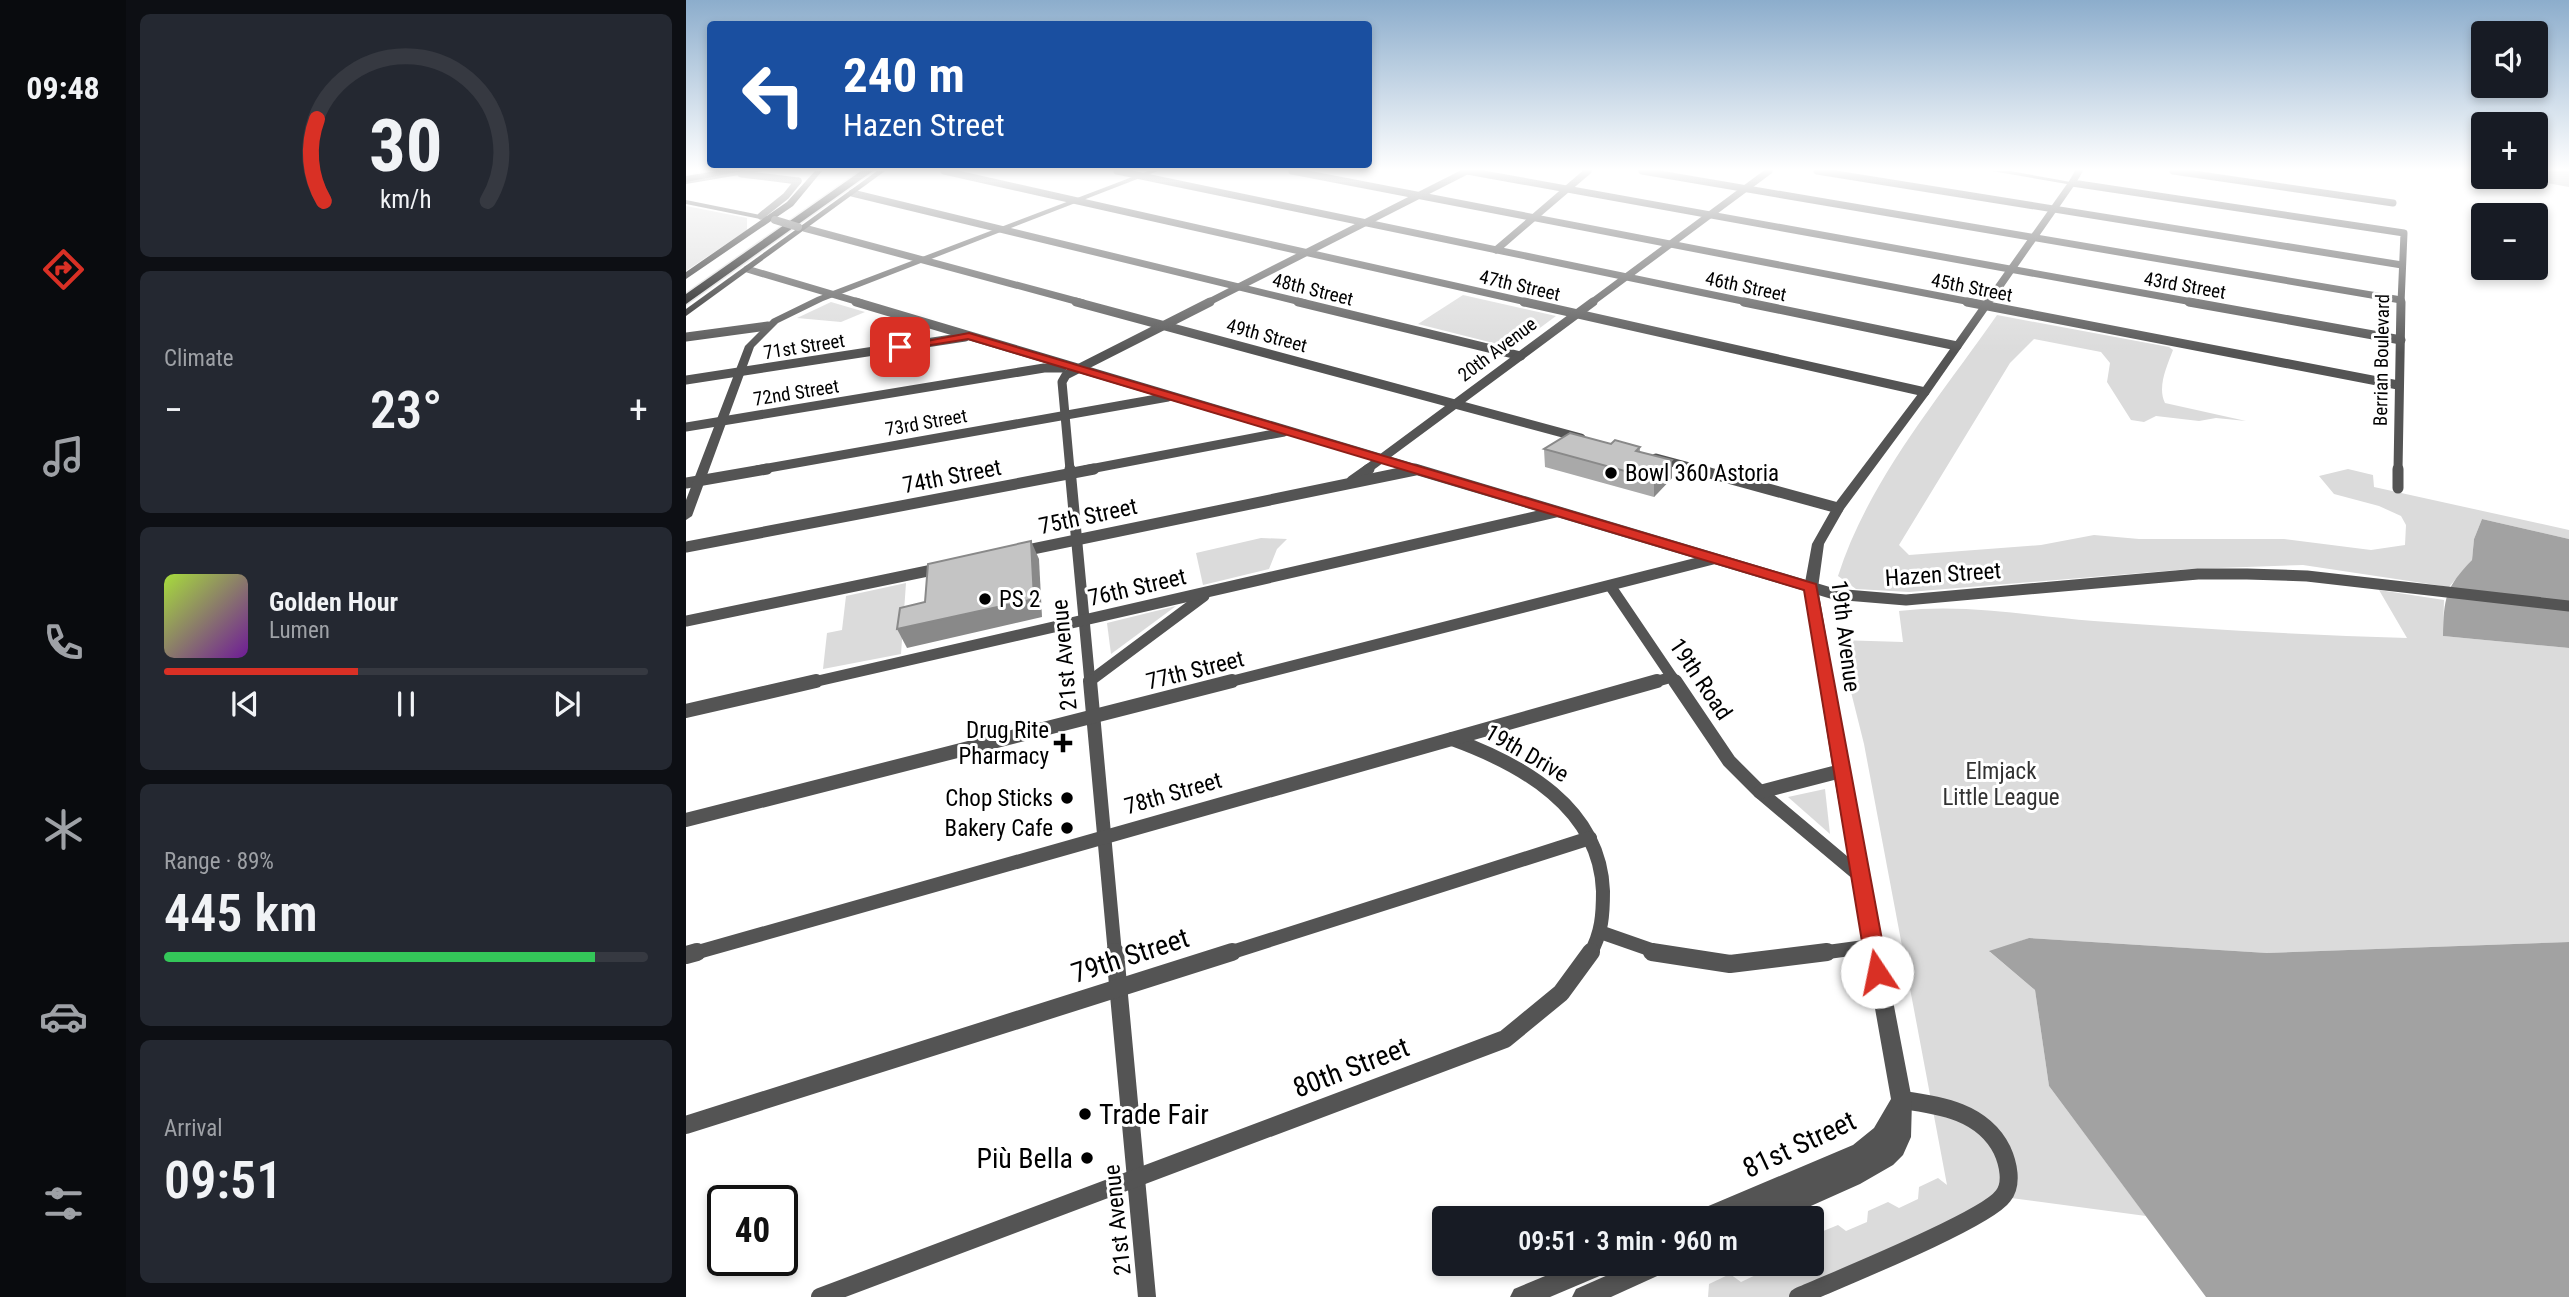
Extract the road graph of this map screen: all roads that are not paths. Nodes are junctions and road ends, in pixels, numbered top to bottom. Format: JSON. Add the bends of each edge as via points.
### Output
{"nodes":[{"id":1,"x":750,"y":232,"type":"edge"},
{"id":2,"x":770,"y":232,"type":"edge"},
{"id":3,"x":783,"y":232,"type":"edge"},
{"id":4,"x":795,"y":232,"type":"edge"},
{"id":5,"x":818,"y":232,"type":"edge"},
{"id":6,"x":997,"y":232,"type":"edge"},
{"id":7,"x":1014,"y":232,"type":"edge"},
{"id":8,"x":1211,"y":232,"type":"edge"},
{"id":9,"x":1348,"y":232,"type":"edge"},
{"id":10,"x":1406,"y":232,"type":"edge"},
{"id":11,"x":1518,"y":232,"type":"edge"},
{"id":12,"x":1605,"y":232,"type":"edge"},
{"id":13,"x":1687,"y":232,"type":"edge"},
{"id":14,"x":1800,"y":232,"type":"edge"},
{"id":15,"x":1995,"y":232,"type":"edge"},
{"id":16,"x":2037,"y":232,"type":"edge"},
{"id":17,"x":2193,"y":232,"type":"edge"},
{"id":18,"x":2394,"y":232,"type":"edge"},
{"id":19,"x":2033,"y":238,"type":"junction"},
{"id":20,"x":1670,"y":244,"type":"junction"},
{"id":21,"x":1496,"y":250,"type":"junction"},
{"id":22,"x":1306,"y":253,"type":"junction"},
{"id":23,"x":922,"y":260,"type":"junction"},
{"id":24,"x":2402,"y":265,"type":"junction"},
{"id":25,"x":747,"y":269,"type":"junction"},
{"id":26,"x":2011,"y":270,"type":"junction"},
{"id":27,"x":686,"y":276,"type":"edge"},
{"id":28,"x":1626,"y":277,"type":"junction"},
{"id":29,"x":1239,"y":287,"type":"junction"},
{"id":30,"x":686,"y":290,"type":"edge"},
{"id":31,"x":831,"y":295,"type":"junction"},
{"id":32,"x":686,"y":300,"type":"edge"},
{"id":33,"x":2401,"y":300,"type":"junction"},
{"id":34,"x":1985,"y":306,"type":"junction"},
{"id":35,"x":686,"y":313,"type":"edge"},
{"id":36,"x":1577,"y":314,"type":"junction"},
{"id":37,"x":1163,"y":325,"type":"junction"},
{"id":38,"x":768,"y":326,"type":"junction"},
{"id":39,"x":969,"y":336,"type":"junction"},
{"id":40,"x":686,"y":337,"type":"edge"},
{"id":41,"x":2401,"y":340,"type":"junction"},
{"id":42,"x":1957,"y":346,"type":"junction"},
{"id":43,"x":1521,"y":356,"type":"junction"},
{"id":44,"x":1077,"y":368,"type":"junction"},
{"id":45,"x":741,"y":372,"type":"junction"},
{"id":46,"x":686,"y":380,"type":"edge"},
{"id":47,"x":2398,"y":385,"type":"junction"},
{"id":48,"x":1925,"y":392,"type":"junction"},
{"id":49,"x":1172,"y":397,"type":"junction"},
{"id":50,"x":1455,"y":404,"type":"junction"},
{"id":51,"x":1066,"y":415,"type":"junction"},
{"id":52,"x":1250,"y":420,"type":"junction"},
{"id":53,"x":722,"y":422,"type":"junction"},
{"id":54,"x":686,"y":428,"type":"edge"},
{"id":55,"x":1288,"y":432,"type":"junction"},
{"id":56,"x":1591,"y":441,"type":"edge"},
{"id":57,"x":1226,"y":443,"type":"junction"},
{"id":58,"x":1644,"y":455,"type":"edge"},
{"id":59,"x":1381,"y":459,"type":"junction"},
{"id":60,"x":1415,"y":470,"type":"junction"},
{"id":61,"x":1070,"y":473,"type":"junction"},
{"id":62,"x":699,"y":480,"type":"junction"},
{"id":63,"x":686,"y":483,"type":"edge"},
{"id":64,"x":1349,"y":483,"type":"junction"},
{"id":65,"x":2398,"y":488,"type":"dead end"},
{"id":66,"x":1838,"y":508,"type":"junction"},
{"id":67,"x":1557,"y":512,"type":"junction"},
{"id":68,"x":686,"y":516,"type":"edge"},
{"id":69,"x":1076,"y":540,"type":"junction"},
{"id":70,"x":686,"y":547,"type":"edge"},
{"id":71,"x":1005,"y":555,"type":"edge"},
{"id":72,"x":1713,"y":558,"type":"junction"},
{"id":73,"x":950,"y":566,"type":"edge"},
{"id":74,"x":1611,"y":587,"type":"junction"},
{"id":75,"x":1811,"y":588,"type":"junction"},
{"id":76,"x":1209,"y":591,"type":"junction"},
{"id":77,"x":2569,"y":606,"type":"edge"},
{"id":78,"x":686,"y":621,"type":"edge"},
{"id":79,"x":1084,"y":621,"type":"junction"},
{"id":80,"x":1671,"y":677,"type":"junction"},
{"id":81,"x":1090,"y":681,"type":"junction"},
{"id":82,"x":686,"y":711,"type":"edge"},
{"id":83,"x":1093,"y":718,"type":"junction"},
{"id":84,"x":1452,"y":739,"type":"junction"},
{"id":85,"x":1841,"y":771,"type":"junction"},
{"id":86,"x":1760,"y":792,"type":"junction"},
{"id":87,"x":686,"y":820,"type":"edge"},
{"id":88,"x":1103,"y":836,"type":"junction"},
{"id":89,"x":1590,"y":838,"type":"junction"},
{"id":90,"x":1860,"y":876,"type":"junction"},
{"id":91,"x":1601,"y":932,"type":"junction"},
{"id":92,"x":1872,"y":946,"type":"junction"},
{"id":93,"x":686,"y":954,"type":"edge"},
{"id":94,"x":1117,"y":986,"type":"junction"},
{"id":95,"x":1902,"y":1100,"type":"junction"},
{"id":96,"x":686,"y":1125,"type":"edge"},
{"id":97,"x":1135,"y":1179,"type":"junction"},
{"id":98,"x":1735,"y":1206,"type":"edge"},
{"id":99,"x":1784,"y":1206,"type":"edge"},
{"id":100,"x":1572,"y":1276,"type":"edge"},
{"id":101,"x":1631,"y":1276,"type":"edge"},
{"id":102,"x":820,"y":1297,"type":"edge"},
{"id":103,"x":1147,"y":1297,"type":"edge"},
{"id":104,"x":1522,"y":1297,"type":"edge"},
{"id":105,"x":1584,"y":1297,"type":"edge"},
{"id":106,"x":1798,"y":1297,"type":"edge"}],
"edges":[{"from":1,"to":27,"type":"main road"},
{"from":2,"to":30,"type":"highway"},
{"from":3,"to":32,"type":"highway"},
{"from":4,"to":25,"type":"main road"},
{"from":5,"to":23,"type":"street","name":"49th Street"},
{"from":6,"to":23,"type":"street"},
{"from":7,"to":29,"type":"street","name":"48th Street"},
{"from":8,"to":22,"type":"street","name":"47th Street"},
{"from":9,"to":22,"type":"street"},
{"from":10,"to":21,"type":"street","name":"46th Street"},
{"from":11,"to":21,"type":"street"},
{"from":12,"to":20,"type":"street","name":"45th Street"},
{"from":13,"to":20,"type":"street","name":"20th Avenue"},
{"from":14,"to":26,"type":"street","name":"43rd Street"},
{"from":15,"to":19,"type":"street"},
{"from":16,"to":19,"type":"street","name":"19th Avenue"},
{"from":17,"to":24,"type":"street"},
{"from":18,"to":24,"type":"street","name":"Berrian Boulevard","via":[[2404,233]]},
{"from":19,"to":26,"type":"street","name":"19th Avenue"},
{"from":19,"to":33,"type":"street"},
{"from":20,"to":28,"type":"street","name":"20th Avenue"},
{"from":20,"to":34,"type":"street","name":"45th Street"},
{"from":21,"to":28,"type":"street","name":"46th Street"},
{"from":22,"to":29,"type":"street"},
{"from":22,"to":36,"type":"street","name":"47th Street"},
{"from":23,"to":31,"type":"street"},
{"from":23,"to":37,"type":"street","name":"49th Street"},
{"from":24,"to":33,"type":"street","name":"Berrian Boulevard"},
{"from":25,"to":31,"type":"street","name":"Hazen Street"},
{"from":25,"to":35,"type":"main road"},
{"from":26,"to":34,"type":"street","name":"19th Avenue"},
{"from":26,"to":41,"type":"street","name":"43rd Street"},
{"from":28,"to":36,"type":"street","name":"20th Avenue"},
{"from":28,"to":42,"type":"street","name":"46th Street"},
{"from":29,"to":37,"type":"street"},
{"from":29,"to":43,"type":"street","name":"48th Street"},
{"from":31,"to":38,"type":"street"},
{"from":31,"to":39,"type":"street","name":"Hazen Street"},
{"from":33,"to":41,"type":"street","name":"Berrian Boulevard"},
{"from":34,"to":42,"type":"street","name":"19th Avenue"},
{"from":34,"to":47,"type":"street","name":"45th Street"},
{"from":36,"to":43,"type":"street","name":"20th Avenue"},
{"from":36,"to":48,"type":"street","name":"47th Street"},
{"from":37,"to":44,"type":"street"},
{"from":37,"to":50,"type":"street","name":"49th Street"},
{"from":38,"to":40,"type":"street"},
{"from":38,"to":45,"type":"street","via":[[753,342]]},
{"from":39,"to":44,"type":"street","name":"Hazen Street"},
{"from":39,"to":45,"type":"street","name":"71st Street"},
{"from":41,"to":47,"type":"street","name":"Berrian Boulevard"},
{"from":42,"to":48,"type":"street","name":"19th Avenue"},
{"from":43,"to":50,"type":"street","name":"20th Avenue"},
{"from":44,"to":49,"type":"street","name":"Hazen Street"},
{"from":44,"to":51,"type":"street","name":"21st Avenue","via":[[1062,380]]},
{"from":44,"to":53,"type":"street","name":"72nd Street","via":[[1044,368]]},
{"from":45,"to":46,"type":"street","name":"71st Street"},
{"from":45,"to":53,"type":"street"},
{"from":47,"to":65,"type":"street","name":"Berrian Boulevard"},
{"from":48,"to":66,"type":"street","name":"19th Avenue"},
{"from":49,"to":51,"type":"street","name":"73rd Street"},
{"from":49,"to":52,"type":"street","name":"Hazen Street"},
{"from":50,"to":56,"type":"street","name":"49th Street"},
{"from":50,"to":59,"type":"street","name":"20th Avenue"},
{"from":51,"to":61,"type":"street","name":"21st Avenue"},
{"from":51,"to":62,"type":"street","name":"73rd Street"},
{"from":52,"to":55,"type":"street","name":"Hazen Street"},
{"from":52,"to":57,"type":"street"},
{"from":53,"to":54,"type":"street","name":"72nd Street"},
{"from":53,"to":62,"type":"street"},
{"from":55,"to":57,"type":"street","name":"74th Street"},
{"from":55,"to":59,"type":"street","name":"Hazen Street"},
{"from":57,"to":61,"type":"street","name":"74th Street"},
{"from":58,"to":66,"type":"street"},
{"from":59,"to":60,"type":"street","name":"Hazen Street"},
{"from":59,"to":64,"type":"street","name":"20th Avenue"},
{"from":60,"to":64,"type":"street","name":"75th Street"},
{"from":60,"to":67,"type":"street","name":"Hazen Street"},
{"from":61,"to":69,"type":"street","name":"21st Avenue"},
{"from":61,"to":70,"type":"street","name":"74th Street"},
{"from":62,"to":63,"type":"street","name":"73rd Street"},
{"from":62,"to":68,"type":"street"},
{"from":64,"to":69,"type":"street","name":"75th Street"},
{"from":66,"to":75,"type":"street","name":"19th Avenue","via":[[1818,544]]},
{"from":67,"to":72,"type":"street","name":"Hazen Street"},
{"from":67,"to":76,"type":"street","name":"76th Street"},
{"from":69,"to":71,"type":"street","name":"75th Street"},
{"from":69,"to":79,"type":"street","name":"21st Avenue"},
{"from":72,"to":74,"type":"street","name":"77th Street"},
{"from":72,"to":75,"type":"street","name":"Hazen Street"},
{"from":73,"to":78,"type":"street"},
{"from":74,"to":80,"type":"street","name":"19th Road"},
{"from":74,"to":83,"type":"street","name":"77th Street"},
{"from":75,"to":77,"type":"street","name":"Hazen Street","via":[[1863,599],[1906,600],[2198,575],[2307,576]]},
{"from":75,"to":85,"type":"street","name":"19th Avenue"},
{"from":76,"to":79,"type":"street","name":"76th Street"},
{"from":76,"to":81,"type":"street"},
{"from":79,"to":81,"type":"street","name":"21st Avenue"},
{"from":79,"to":82,"type":"street","name":"76th Street"},
{"from":80,"to":84,"type":"street","name":"78th Street"},
{"from":80,"to":86,"type":"street","name":"19th Road","via":[[1729,761]]},
{"from":81,"to":83,"type":"street","name":"21st Avenue"},
{"from":83,"to":87,"type":"street","name":"77th Street"},
{"from":83,"to":88,"type":"street","name":"21st Avenue"},
{"from":84,"to":88,"type":"street","name":"78th Street"},
{"from":84,"to":89,"type":"street","name":"19th Drive","via":[[1506,761],[1542,783],[1568,803]]},
{"from":85,"to":86,"type":"street"},
{"from":85,"to":90,"type":"street","name":"19th Avenue"},
{"from":86,"to":90,"type":"street","name":"19th Road"},
{"from":88,"to":93,"type":"street","name":"78th Street"},
{"from":88,"to":94,"type":"street","name":"21st Avenue"},
{"from":89,"to":91,"type":"street","name":"19th Drive","via":[[1605,885]]},
{"from":89,"to":94,"type":"street","name":"79th Street"},
{"from":90,"to":92,"type":"street","name":"19th Avenue"},
{"from":91,"to":92,"type":"street","via":[[1653,952],[1730,964]]},
{"from":91,"to":97,"type":"street","name":"80th Street","via":[[1572,980],[1505,1039]]},
{"from":92,"to":95,"type":"street","name":"19th Avenue"},
{"from":94,"to":96,"type":"street","name":"79th Street"},
{"from":94,"to":97,"type":"street","name":"21st Avenue"},
{"from":95,"to":98,"type":"street","name":"81st Street","via":[[1881,1135],[1861,1153]]},
{"from":95,"to":99,"type":"street","name":"81st Street","via":[[1903,1123],[1894,1150],[1875,1164]]},
{"from":95,"to":106,"type":"street","via":[[1961,1113],[1990,1131],[2009,1168],[2003,1197],[1974,1217]]},
{"from":97,"to":102,"type":"street","name":"80th Street"},
{"from":97,"to":103,"type":"street","name":"21st Avenue"},
{"from":100,"to":104,"type":"street"},
{"from":101,"to":105,"type":"street"}]}
